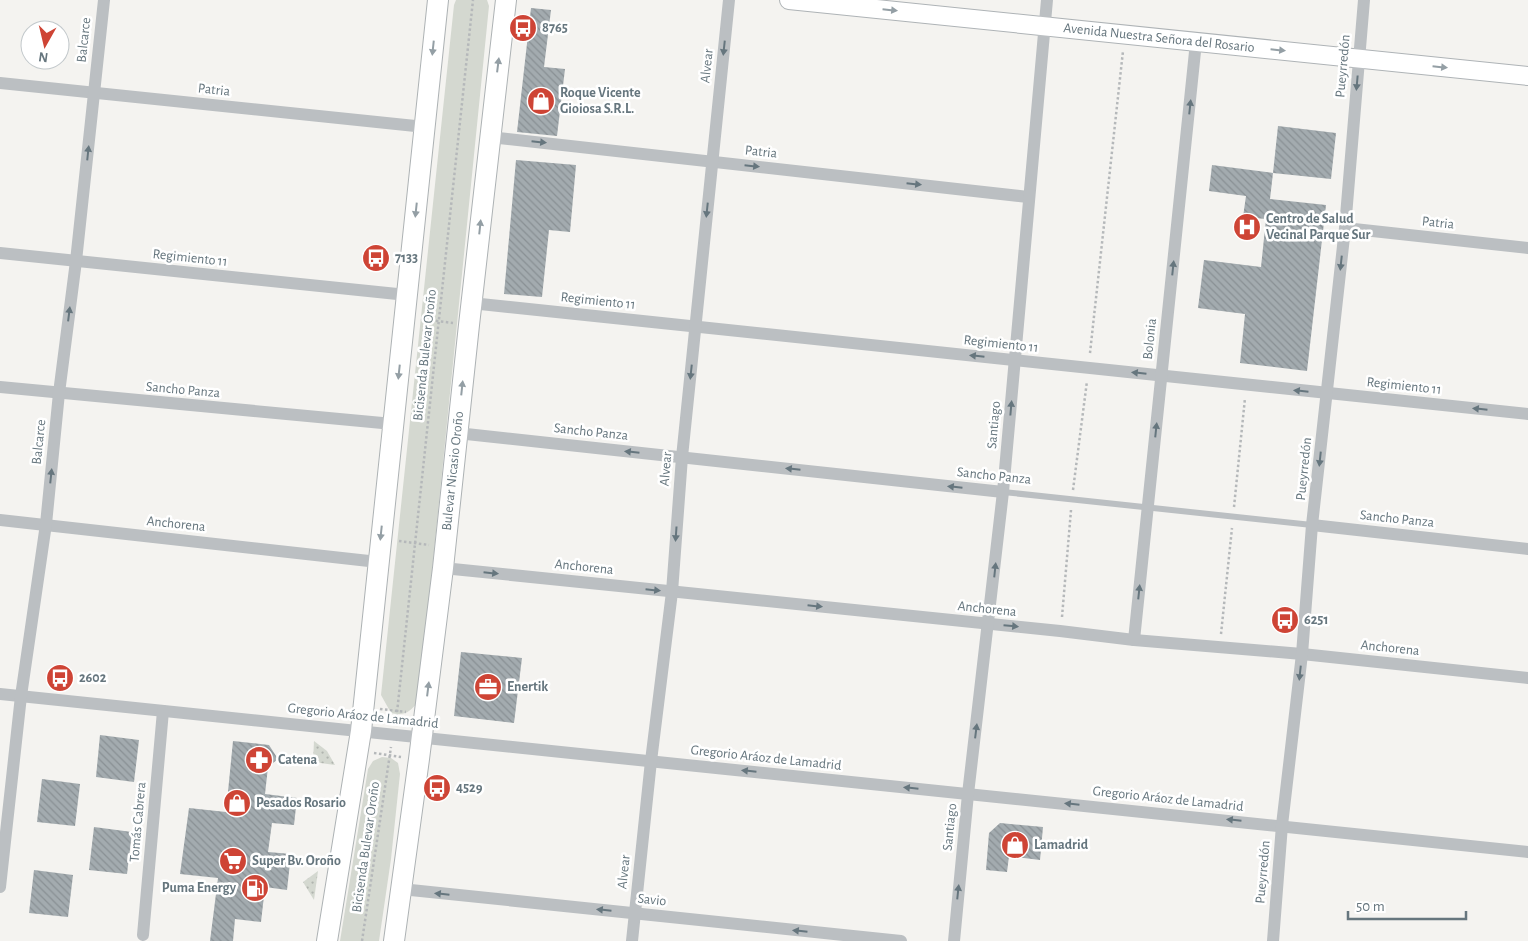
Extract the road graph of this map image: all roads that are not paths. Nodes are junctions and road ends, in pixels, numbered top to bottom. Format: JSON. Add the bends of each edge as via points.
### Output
{"nodes":[{"id":1,"x":104,"y":0,"type":"edge"},
{"id":2,"x":438,"y":0,"type":"edge"},
{"id":3,"x":506,"y":0,"type":"edge"},
{"id":4,"x":729,"y":0,"type":"edge"},
{"id":5,"x":789,"y":0,"type":"edge"},
{"id":6,"x":1047,"y":0,"type":"edge"},
{"id":7,"x":1364,"y":0,"type":"edge"},
{"id":8,"x":1044,"y":26,"type":"junction"},
{"id":9,"x":1196,"y":42,"type":"junction"},
{"id":10,"x":1359,"y":59,"type":"junction"},
{"id":11,"x":1528,"y":76,"type":"edge"},
{"id":12,"x":0,"y":83,"type":"edge"},
{"id":13,"x":94,"y":93,"type":"junction"},
{"id":14,"x":425,"y":127,"type":"junction"},
{"id":15,"x":490,"y":137,"type":"junction"},
{"id":16,"x":712,"y":162,"type":"junction"},
{"id":17,"x":1028,"y":197,"type":"junction"},
{"id":18,"x":1345,"y":228,"type":"junction"},
{"id":19,"x":1528,"y":248,"type":"edge"},
{"id":20,"x":0,"y":253,"type":"edge"},
{"id":21,"x":76,"y":261,"type":"junction"},
{"id":22,"x":407,"y":295,"type":"junction"},
{"id":23,"x":471,"y":303,"type":"junction"},
{"id":24,"x":696,"y":327,"type":"junction"},
{"id":25,"x":1015,"y":360,"type":"junction"},
{"id":26,"x":1162,"y":376,"type":"junction"},
{"id":27,"x":0,"y":387,"type":"edge"},
{"id":28,"x":59,"y":393,"type":"junction"},
{"id":29,"x":1327,"y":393,"type":"junction"},
{"id":30,"x":1528,"y":414,"type":"edge"},
{"id":31,"x":393,"y":424,"type":"junction"},
{"id":32,"x":457,"y":433,"type":"junction"},
{"id":33,"x":682,"y":457,"type":"junction"},
{"id":34,"x":1003,"y":492,"type":"junction"},
{"id":35,"x":1148,"y":507,"type":"junction"},
{"id":36,"x":0,"y":520,"type":"edge"},
{"id":37,"x":46,"y":524,"type":"junction"},
{"id":38,"x":1312,"y":525,"type":"junction"},
{"id":39,"x":1528,"y":549,"type":"edge"},
{"id":40,"x":378,"y":562,"type":"junction"},
{"id":41,"x":443,"y":568,"type":"junction"},
{"id":42,"x":672,"y":592,"type":"junction"},
{"id":43,"x":989,"y":624,"type":"junction"},
{"id":44,"x":1134,"y":640,"type":"junction"},
{"id":45,"x":1302,"y":654,"type":"junction"},
{"id":46,"x":1528,"y":678,"type":"edge"},
{"id":47,"x":0,"y":694,"type":"edge"},
{"id":48,"x":21,"y":696,"type":"junction"},
{"id":49,"x":163,"y":710,"type":"junction"},
{"id":50,"x":360,"y":731,"type":"junction"},
{"id":51,"x":422,"y":737,"type":"junction"},
{"id":52,"x":651,"y":761,"type":"junction"},
{"id":53,"x":968,"y":794,"type":"junction"},
{"id":54,"x":1282,"y":825,"type":"junction"},
{"id":55,"x":1528,"y":852,"type":"edge"},
{"id":56,"x":0,"y":887,"type":"edge"},
{"id":57,"x":401,"y":889,"type":"junction"},
{"id":58,"x":635,"y":914,"type":"junction"},
{"id":59,"x":143,"y":935,"type":"dead end"},
{"id":60,"x":328,"y":941,"type":"edge"},
{"id":61,"x":394,"y":941,"type":"edge"},
{"id":62,"x":632,"y":941,"type":"edge"},
{"id":63,"x":901,"y":941,"type":"edge"},
{"id":64,"x":954,"y":941,"type":"edge"},
{"id":65,"x":1273,"y":941,"type":"edge"}],
"edges":[{"from":1,"to":13,"type":"street","name":"Balcarce"},
{"from":2,"to":14,"type":"main road","one_way":true},
{"from":15,"to":3,"type":"main road","name":"Bulevar Nicasio Oroño","one_way":true},
{"from":4,"to":16,"type":"street","name":"Alvear","one_way":true},
{"from":5,"to":8,"type":"street","name":"Avenida Nuestra Señora del Rosario","one_way":true},
{"from":6,"to":8,"type":"street","name":"Santiago"},
{"from":7,"to":10,"type":"street","name":"Pueyrredón"},
{"from":8,"to":9,"type":"street","name":"Avenida Nuestra Señora del Rosario"},
{"from":8,"to":17,"type":"street","name":"Santiago"},
{"from":9,"to":10,"type":"street","name":"Avenida Nuestra Señora del Rosario","one_way":true},
{"from":26,"to":9,"type":"street","name":"Bolonia","one_way":true},
{"from":10,"to":11,"type":"street","name":"Avenida Nuestra Señora del Rosario","one_way":true},
{"from":10,"to":18,"type":"street","name":"Pueyrredón","one_way":true},
{"from":12,"to":13,"type":"street","name":"Patria"},
{"from":13,"to":14,"type":"street","name":"Patria"},
{"from":21,"to":13,"type":"street","name":"Balcarce","one_way":true},
{"from":14,"to":22,"type":"main road","one_way":true},
{"from":15,"to":16,"type":"street","name":"Patria","one_way":true},
{"from":23,"to":15,"type":"main road","name":"Bulevar Nicasio Oroño","one_way":true},
{"from":16,"to":17,"type":"street","name":"Patria","one_way":true},
{"from":16,"to":24,"type":"street","name":"Alvear","one_way":true},
{"from":17,"to":25,"type":"street","name":"Santiago"},
{"from":18,"to":19,"type":"street","name":"Patria"},
{"from":18,"to":29,"type":"street","name":"Pueyrredón","one_way":true},
{"from":20,"to":21,"type":"street","name":"Regimiento 11"},
{"from":21,"to":22,"type":"street","name":"Regimiento 11"},
{"from":28,"to":21,"type":"street","name":"Balcarce","one_way":true},
{"from":22,"to":31,"type":"main road","one_way":true},
{"from":23,"to":24,"type":"street","name":"Regimiento 11"},
{"from":32,"to":23,"type":"main road","name":"Bulevar Nicasio Oroño","one_way":true},
{"from":25,"to":24,"type":"street","name":"Regimiento 11","one_way":true},
{"from":24,"to":33,"type":"street","name":"Alvear","one_way":true},
{"from":26,"to":25,"type":"street","name":"Regimiento 11","one_way":true},
{"from":34,"to":25,"type":"street","name":"Santiago","one_way":true},
{"from":29,"to":26,"type":"street","name":"Regimiento 11","one_way":true},
{"from":35,"to":26,"type":"street","name":"Bolonia","one_way":true},
{"from":27,"to":28,"type":"street","name":"Sancho Panza"},
{"from":28,"to":31,"type":"street","name":"Sancho Panza"},
{"from":37,"to":28,"type":"street","name":"Balcarce","one_way":true},
{"from":30,"to":29,"type":"street","name":"Regimiento 11","one_way":true},
{"from":29,"to":38,"type":"street","name":"Pueyrredón","one_way":true},
{"from":31,"to":40,"type":"main road","one_way":true},
{"from":33,"to":32,"type":"street","name":"Sancho Panza","one_way":true},
{"from":32,"to":41,"type":"main road","name":"Bulevar Nicasio Oroño"},
{"from":34,"to":33,"type":"street","name":"Sancho Panza","one_way":true},
{"from":33,"to":42,"type":"street","name":"Alvear","one_way":true},
{"from":34,"to":35,"type":"lane","name":"Sancho Panza"},
{"from":43,"to":34,"type":"street","name":"Santiago","one_way":true},
{"from":35,"to":38,"type":"lane","name":"Sancho Panza"},
{"from":44,"to":35,"type":"street","name":"Bolonia","one_way":true},
{"from":36,"to":37,"type":"street","name":"Anchorena"},
{"from":37,"to":40,"type":"street","name":"Anchorena"},
{"from":37,"to":48,"type":"street","name":"Balcarce"},
{"from":38,"to":39,"type":"street","name":"Sancho Panza"},
{"from":38,"to":45,"type":"street","name":"Pueyrredón"},
{"from":40,"to":50,"type":"main road"},
{"from":41,"to":42,"type":"street","name":"Anchorena","one_way":true},
{"from":51,"to":41,"type":"main road","name":"Bulevar Nicasio Oroño","one_way":true},
{"from":42,"to":43,"type":"street","name":"Anchorena","one_way":true},
{"from":42,"to":52,"type":"street","name":"Alvear"},
{"from":43,"to":44,"type":"street","name":"Anchorena","one_way":true},
{"from":53,"to":43,"type":"street","name":"Santiago","one_way":true},
{"from":44,"to":45,"type":"street","name":"Anchorena"},
{"from":45,"to":46,"type":"street","name":"Anchorena"},
{"from":45,"to":54,"type":"street","name":"Pueyrredón","one_way":true},
{"from":47,"to":48,"type":"street","name":"Gregorio Aráoz de Lamadrid"},
{"from":48,"to":49,"type":"street","name":"Gregorio Aráoz de Lamadrid"},
{"from":48,"to":56,"type":"street","name":"Balcarce"},
{"from":49,"to":50,"type":"street","name":"Gregorio Aráoz de Lamadrid"},
{"from":49,"to":59,"type":"street","name":"Tomás Cabrera"},
{"from":50,"to":51,"type":"street","name":"Gregorio Aráoz de Lamadrid"},
{"from":50,"to":60,"type":"main road"},
{"from":51,"to":52,"type":"street","name":"Gregorio Aráoz de Lamadrid"},
{"from":51,"to":57,"type":"main road","name":"Bulevar Nicasio Oroño"},
{"from":53,"to":52,"type":"street","name":"Gregorio Aráoz de Lamadrid","one_way":true},
{"from":52,"to":58,"type":"street","name":"Alvear"},
{"from":54,"to":53,"type":"street","name":"Gregorio Aráoz de Lamadrid","one_way":true},
{"from":64,"to":53,"type":"street","name":"Santiago","one_way":true},
{"from":54,"to":55,"type":"street","name":"Gregorio Aráoz de Lamadrid"},
{"from":54,"to":65,"type":"street","name":"Pueyrredón"},
{"from":58,"to":57,"type":"street","name":"Savio","one_way":true},
{"from":57,"to":61,"type":"main road","name":"Bulevar Nicasio Oroño"},
{"from":58,"to":62,"type":"street","name":"Alvear"},
{"from":63,"to":58,"type":"street","name":"Savio","one_way":true}]}
